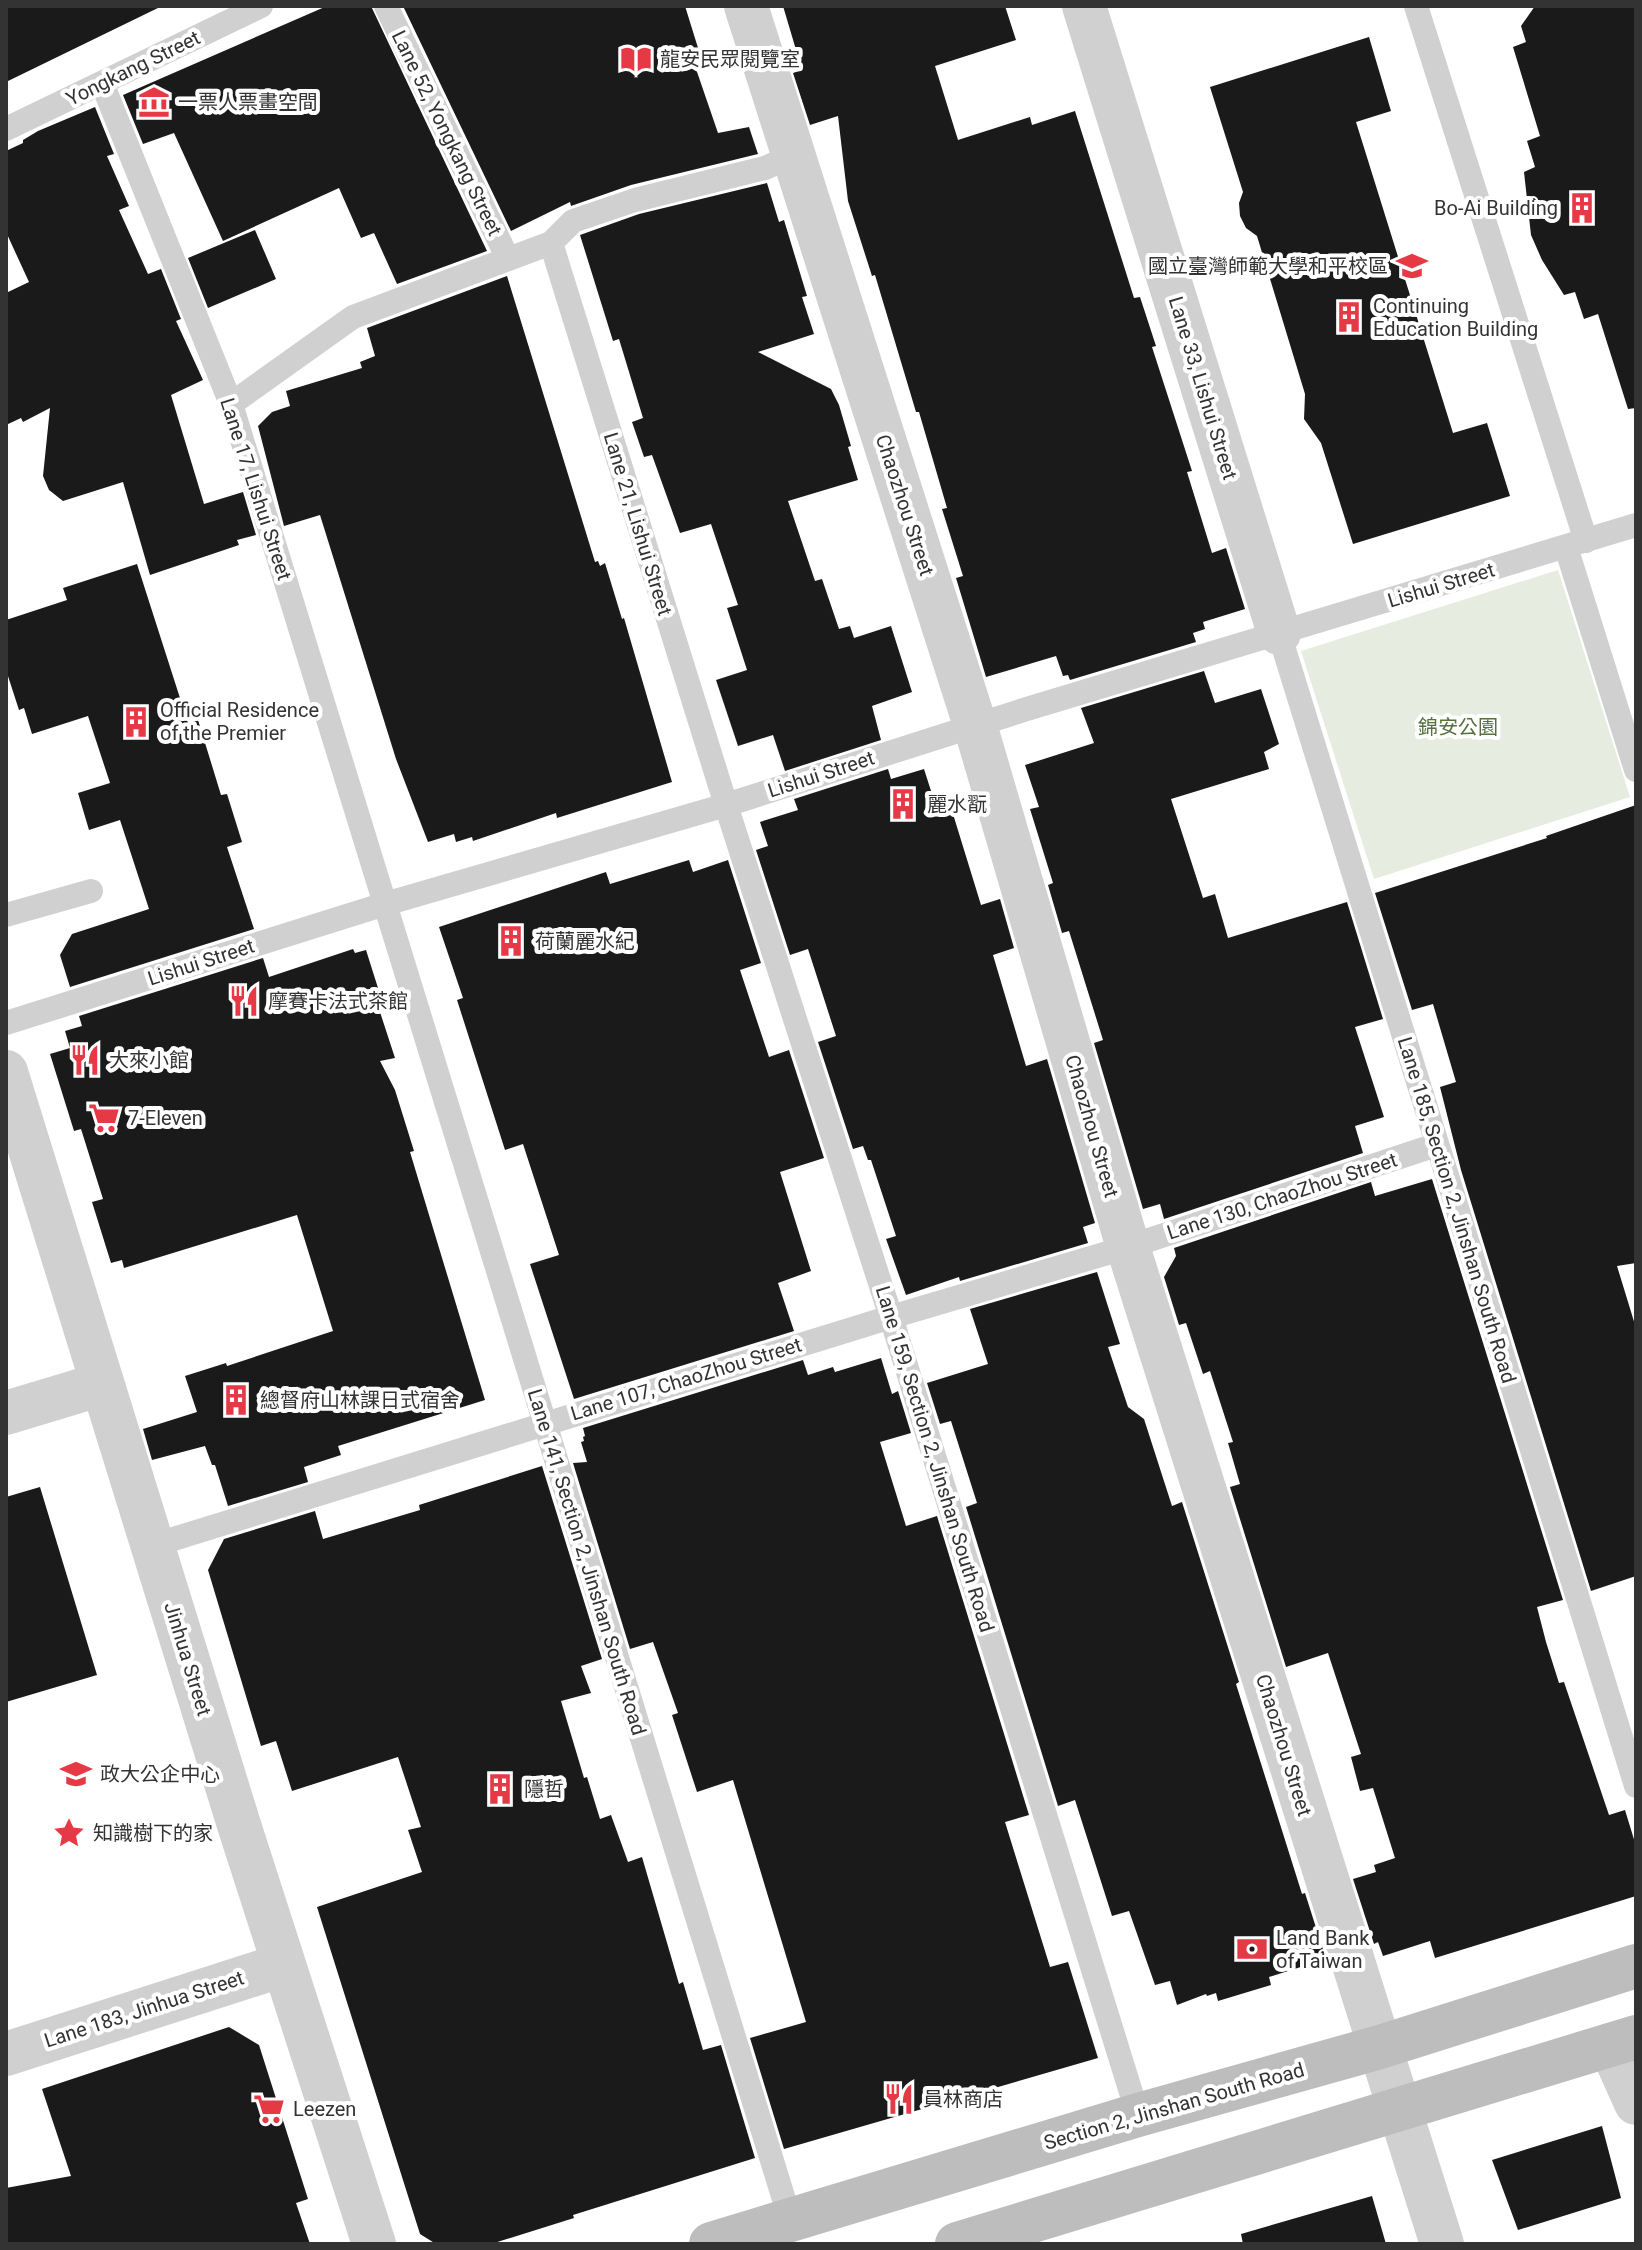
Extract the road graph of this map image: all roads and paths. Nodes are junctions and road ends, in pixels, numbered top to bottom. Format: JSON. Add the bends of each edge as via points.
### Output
{"nodes":[{"id":1,"x":261,"y":6,"type":"edge"},
{"id":2,"x":386,"y":6,"type":"edge"},
{"id":3,"x":746,"y":6,"type":"edge"},
{"id":4,"x":1416,"y":6,"type":"edge"},
{"id":5,"x":1099,"y":31,"type":"edge"},
{"id":6,"x":102,"y":83,"type":"junction"},
{"id":7,"x":9,"y":120,"type":"edge"},
{"id":8,"x":793,"y":155,"type":"junction"},
{"id":9,"x":551,"y":243,"type":"junction"},
{"id":10,"x":508,"y":259,"type":"junction"},
{"id":11,"x":231,"y":404,"type":"junction"},
{"id":12,"x":1636,"y":525,"type":"edge"},
{"id":13,"x":1576,"y":544,"type":"junction"},
{"id":14,"x":1279,"y":633,"type":"junction"},
{"id":15,"x":975,"y":725,"type":"junction"},
{"id":16,"x":1636,"y":770,"type":"edge"},
{"id":17,"x":726,"y":805,"type":"junction"},
{"id":18,"x":91,"y":891,"type":"dead end"},
{"id":19,"x":385,"y":904,"type":"junction"},
{"id":20,"x":6,"y":915,"type":"edge"},
{"id":21,"x":6,"y":1023,"type":"edge"},
{"id":22,"x":6,"y":1072,"type":"edge"},
{"id":23,"x":1436,"y":1145,"type":"junction"},
{"id":24,"x":1128,"y":1247,"type":"junction"},
{"id":25,"x":891,"y":1317,"type":"junction"},
{"id":26,"x":102,"y":1384,"type":"junction"},
{"id":27,"x":6,"y":1413,"type":"edge"},
{"id":28,"x":544,"y":1423,"type":"junction"},
{"id":29,"x":154,"y":1545,"type":"junction"},
{"id":30,"x":1636,"y":1786,"type":"edge"},
{"id":31,"x":283,"y":1965,"type":"junction"},
{"id":32,"x":1636,"y":1966,"type":"edge"},
{"id":33,"x":1623,"y":2041,"type":"edge"},
{"id":34,"x":1382,"y":2046,"type":"junction"},
{"id":35,"x":6,"y":2054,"type":"edge"},
{"id":36,"x":1636,"y":2103,"type":"edge"},
{"id":37,"x":1402,"y":2109,"type":"junction"},
{"id":38,"x":1138,"y":2115,"type":"junction"},
{"id":39,"x":790,"y":2219,"type":"junction"},
{"id":40,"x":374,"y":2244,"type":"edge"},
{"id":41,"x":711,"y":2244,"type":"edge"},
{"id":42,"x":957,"y":2244,"type":"edge"},
{"id":43,"x":1442,"y":2244,"type":"edge"}],
"edges":[{"from":1,"to":6,"type":"lane","name":"Yongkang Street"},
{"from":2,"to":10,"type":"lane","name":"Lane 52, Yongkang Street"},
{"from":3,"to":8,"type":"street","name":"Chaozhou Street"},
{"from":4,"to":13,"type":"lane"},
{"from":5,"to":14,"type":"street","name":"Lane 33, Lishui Street"},
{"from":6,"to":7,"type":"lane","name":"Yongkang Street"},
{"from":6,"to":11,"type":"lane","name":"Lane 17, Lishui Street"},
{"from":8,"to":9,"type":"lane","via":[[765,168],[573,221]]},
{"from":8,"to":15,"type":"street","name":"Chaozhou Street"},
{"from":9,"to":10,"type":"lane"},
{"from":9,"to":17,"type":"lane","name":"Lane 21, Lishui Street"},
{"from":10,"to":11,"type":"lane","via":[[353,317]]},
{"from":11,"to":19,"type":"lane","name":"Lane 17, Lishui Street"},
{"from":12,"to":13,"type":"lane","name":"Lishui Street"},
{"from":13,"to":14,"type":"lane","name":"Lishui Street"},
{"from":13,"to":16,"type":"lane"},
{"from":14,"to":15,"type":"lane","name":"Lishui Street"},
{"from":14,"to":23,"type":"lane","name":"Lane 185, Section 2, Jinshan South Road"},
{"from":15,"to":17,"type":"lane","name":"Lishui Street"},
{"from":15,"to":24,"type":"street","name":"Chaozhou Street"},
{"from":17,"to":19,"type":"lane","name":"Lishui Street"},
{"from":17,"to":25,"type":"lane","name":"Lane 159, Section 2, Jinshan South Road"},
{"from":18,"to":20,"type":"lane"},
{"from":19,"to":21,"type":"lane","name":"Lishui Street"},
{"from":19,"to":28,"type":"lane","name":"Lane 141, Section 2, Jinshan South Road"},
{"from":22,"to":26,"type":"street","name":"Jinhua Street"},
{"from":23,"to":24,"type":"lane","name":"Lane 130, ChaoZhou Street"},
{"from":23,"to":30,"type":"lane","name":"Lane 185, Section 2, Jinshan South Road"},
{"from":24,"to":25,"type":"lane","name":"Lane 107, ChaoZhou Street"},
{"from":24,"to":34,"type":"street","name":"Chaozhou Street"},
{"from":25,"to":28,"type":"lane","name":"Lane 107, ChaoZhou Street"},
{"from":25,"to":38,"type":"lane","name":"Lane 159, Section 2, Jinshan South Road"},
{"from":26,"to":27,"type":"street"},
{"from":26,"to":29,"type":"street","name":"Jinhua Street"},
{"from":28,"to":29,"type":"lane","name":"Lane 107, ChaoZhou Street"},
{"from":28,"to":39,"type":"lane","name":"Lane 141, Section 2, Jinshan South Road"},
{"from":29,"to":31,"type":"street","name":"Jinhua Street"},
{"from":31,"to":35,"type":"street","name":"Lane 183, Jinhua Street"},
{"from":31,"to":40,"type":"street","name":"Jinhua Street"},
{"from":32,"to":34,"type":"main road","name":"Section 2, Jinshan South Road"},
{"from":33,"to":36,"type":"street"},
{"from":33,"to":37,"type":"main road"},
{"from":34,"to":37,"type":"street","name":"Chaozhou Street"},
{"from":34,"to":38,"type":"main road","name":"Section 2, Jinshan South Road"},
{"from":37,"to":42,"type":"main road"},
{"from":37,"to":43,"type":"street","name":"Chaozhou Street"},
{"from":38,"to":39,"type":"main road","name":"Section 2, Jinshan South Road"},
{"from":39,"to":41,"type":"main road","name":"Section 2, Jinshan South Road"}]}
